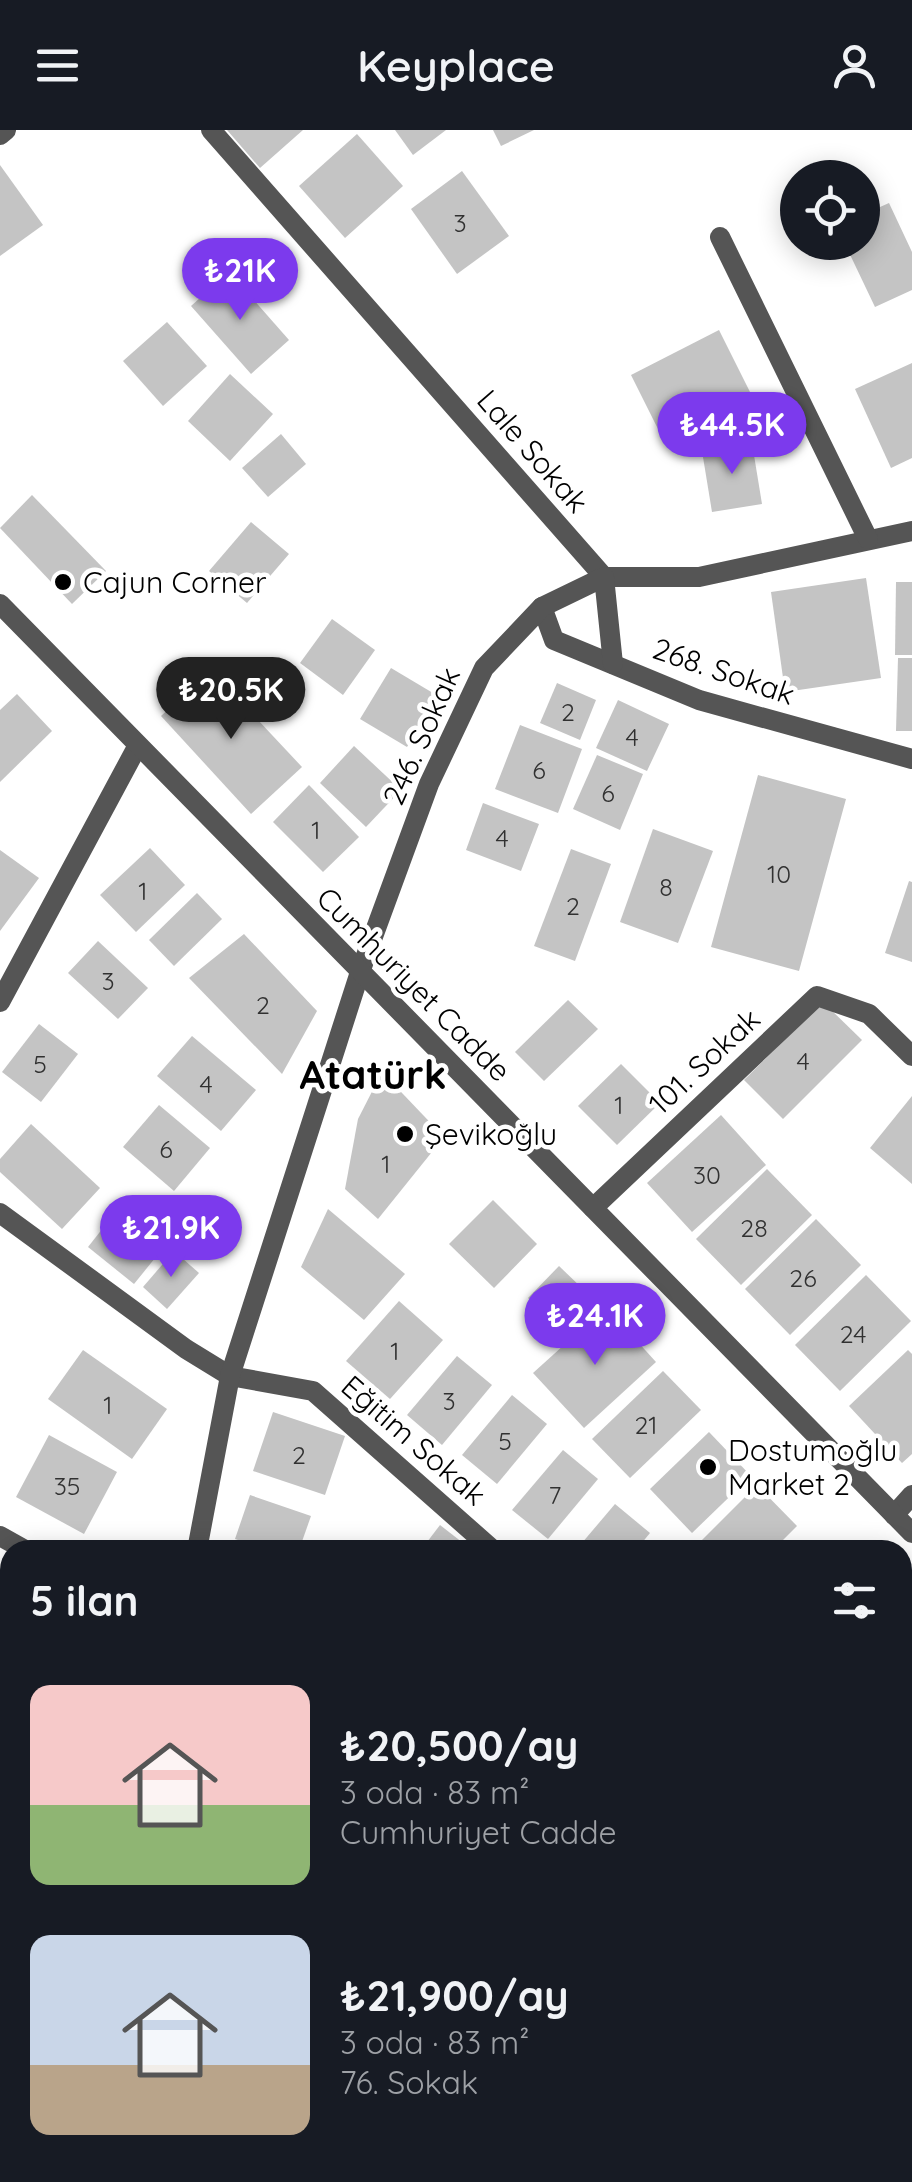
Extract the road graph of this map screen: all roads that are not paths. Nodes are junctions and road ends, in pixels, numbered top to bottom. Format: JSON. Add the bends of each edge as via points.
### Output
{"nodes":[{"id":1,"x":6,"y":130,"type":"edge"},
{"id":2,"x":211,"y":130,"type":"edge"},
{"id":3,"x":0,"y":135,"type":"edge"},
{"id":4,"x":720,"y":237,"type":"dead end"},
{"id":5,"x":912,"y":530,"type":"edge"},
{"id":6,"x":868,"y":540,"type":"junction"},
{"id":7,"x":604,"y":577,"type":"junction"},
{"id":8,"x":0,"y":604,"type":"edge"},
{"id":9,"x":542,"y":607,"type":"junction"},
{"id":10,"x":613,"y":664,"type":"junction"},
{"id":11,"x":137,"y":747,"type":"junction"},
{"id":12,"x":912,"y":759,"type":"edge"},
{"id":13,"x":360,"y":972,"type":"junction"},
{"id":14,"x":0,"y":1002,"type":"edge"},
{"id":15,"x":912,"y":1056,"type":"edge"},
{"id":16,"x":593,"y":1208,"type":"junction"},
{"id":17,"x":0,"y":1213,"type":"edge"},
{"id":18,"x":230,"y":1376,"type":"junction"},
{"id":19,"x":912,"y":1495,"type":"edge"},
{"id":20,"x":894,"y":1515,"type":"junction"},
{"id":21,"x":912,"y":1533,"type":"edge"},
{"id":22,"x":199,"y":1540,"type":"edge"},
{"id":23,"x":482,"y":1540,"type":"edge"}],
"edges":[{"from":1,"to":3,"type":"street"},
{"from":2,"to":7,"type":"street","name":"Lale Sokak"},
{"from":4,"to":6,"type":"street"},
{"from":5,"to":6,"type":"street"},
{"from":6,"to":7,"type":"street","via":[[700,577]]},
{"from":7,"to":9,"type":"street","name":"246. Sokak"},
{"from":7,"to":10,"type":"street"},
{"from":8,"to":11,"type":"street","name":"Cumhuriyet Cadde"},
{"from":9,"to":10,"type":"street","name":"268. Sokak","via":[[554,640]]},
{"from":9,"to":13,"type":"street","name":"246. Sokak","via":[[484,668],[429,784]]},
{"from":10,"to":12,"type":"street","name":"268. Sokak","via":[[699,700]]},
{"from":11,"to":13,"type":"street","name":"Cumhuriyet Cadde"},
{"from":11,"to":14,"type":"street"},
{"from":13,"to":16,"type":"street","name":"Cumhuriyet Cadde"},
{"from":13,"to":18,"type":"street","name":"246. Sokak"},
{"from":15,"to":16,"type":"street","name":"101. Sokak","via":[[869,1014],[817,996]]},
{"from":16,"to":20,"type":"street","name":"Cumhuriyet Cadde"},
{"from":17,"to":18,"type":"street"},
{"from":18,"to":22,"type":"street","name":"246. Sokak"},
{"from":18,"to":23,"type":"street","name":"Eğitim Sokak","via":[[313,1392]]},
{"from":19,"to":20,"type":"street"},
{"from":20,"to":21,"type":"street","name":"Cumhuriyet Cadde"}]}
